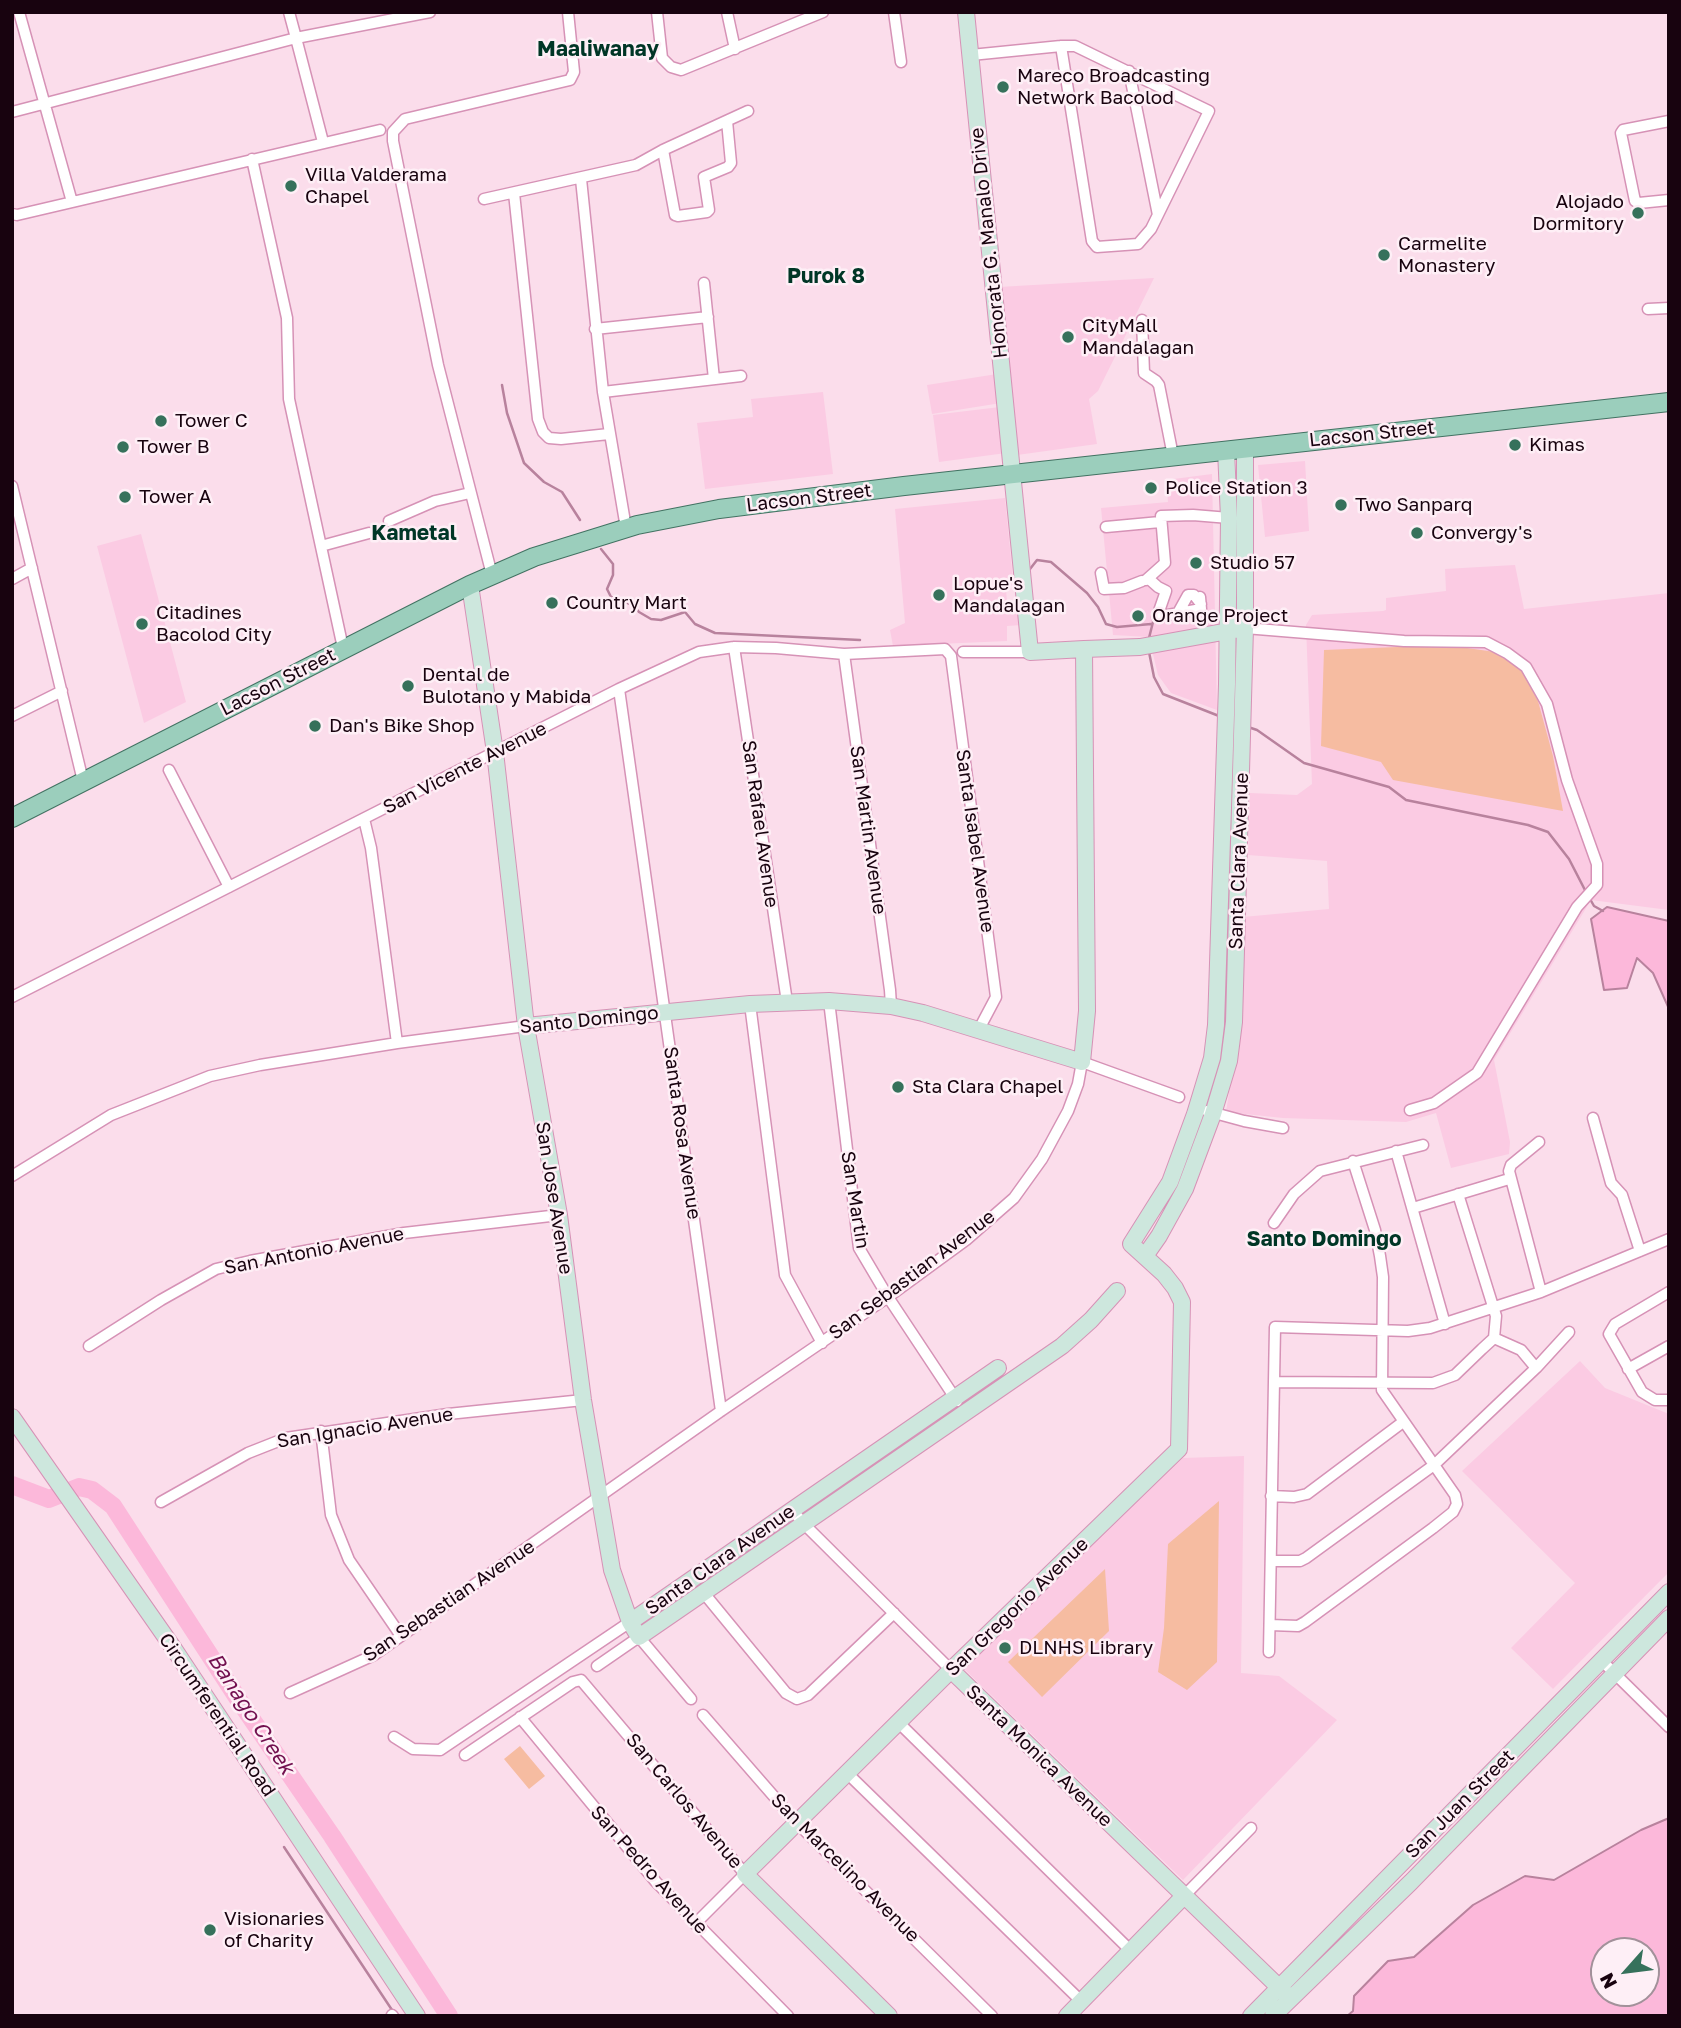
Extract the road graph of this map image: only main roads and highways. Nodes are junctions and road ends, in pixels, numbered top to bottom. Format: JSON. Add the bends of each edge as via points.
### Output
{"nodes":[{"id":1,"x":1669,"y":402,"type":"edge"},
{"id":2,"x":12,"y":818,"type":"edge"}],
"edges":[{"from":1,"to":2,"type":"main road","name":"Lacson Street","via":[[719,509],[626,528],[534,557],[470,585]]}]}
